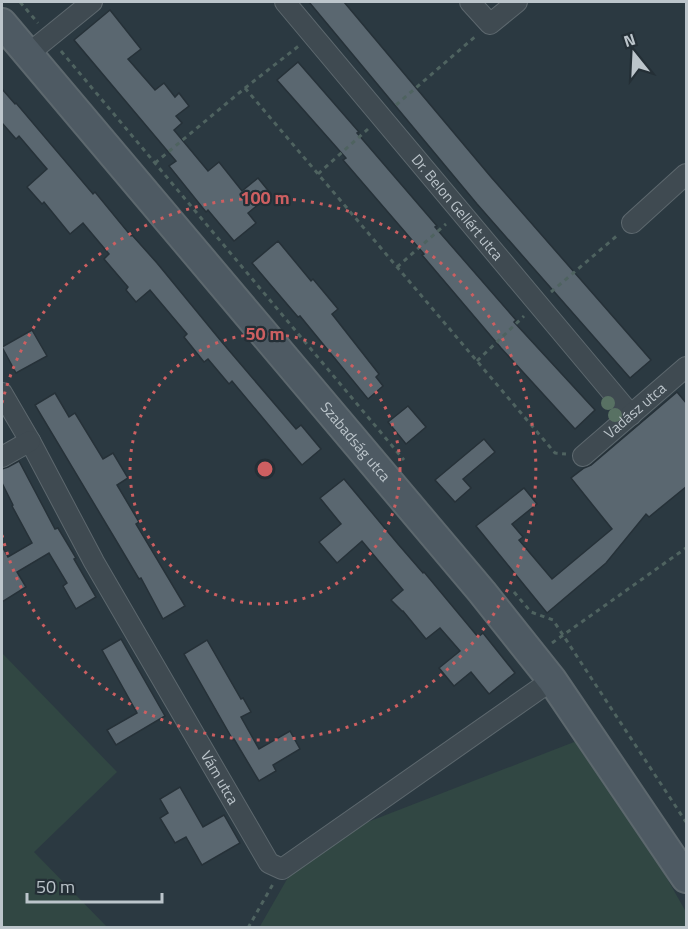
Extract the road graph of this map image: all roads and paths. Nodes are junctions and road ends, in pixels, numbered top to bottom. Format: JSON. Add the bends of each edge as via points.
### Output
{"nodes":[{"id":1,"x":20,"y":2,"type":"edge"},
{"id":2,"x":92,"y":2,"type":"edge"},
{"id":3,"x":285,"y":2,"type":"edge"},
{"id":4,"x":470,"y":2,"type":"edge"},
{"id":5,"x":517,"y":2,"type":"edge"},
{"id":6,"x":2,"y":23,"type":"edge"},
{"id":7,"x":490,"y":24,"type":"junction"},
{"id":8,"x":313,"y":35,"type":"junction"},
{"id":9,"x":38,"y":46,"type":"junction"},
{"id":10,"x":245,"y":88,"type":"junction"},
{"id":11,"x":381,"y":117,"type":"junction"},
{"id":12,"x":155,"y":163,"type":"junction"},
{"id":13,"x":318,"y":174,"type":"junction"},
{"id":14,"x":687,"y":174,"type":"edge"},
{"id":15,"x":460,"y":211,"type":"junction"},
{"id":16,"x":632,"y":223,"type":"joint"},
{"id":17,"x":397,"y":267,"type":"junction"},
{"id":18,"x":538,"y":303,"type":"junction"},
{"id":19,"x":477,"y":361,"type":"junction"},
{"id":20,"x":687,"y":367,"type":"edge"},
{"id":21,"x":2,"y":393,"type":"edge"},
{"id":22,"x":632,"y":415,"type":"junction"},
{"id":23,"x":30,"y":441,"type":"junction"},
{"id":24,"x":583,"y":456,"type":"joint"},
{"id":25,"x":2,"y":457,"type":"edge"},
{"id":26,"x":408,"y":466,"type":"dead end"},
{"id":27,"x":687,"y":548,"type":"edge"},
{"id":28,"x":508,"y":585,"type":"dead end"},
{"id":29,"x":563,"y":634,"type":"junction"},
{"id":30,"x":534,"y":658,"type":"junction"},
{"id":31,"x":552,"y":680,"type":"junction"},
{"id":32,"x":687,"y":822,"type":"edge"},
{"id":33,"x":282,"y":869,"type":"junction"},
{"id":34,"x":687,"y":878,"type":"edge"},
{"id":35,"x":248,"y":927,"type":"edge"}],
"edges":[{"from":1,"to":9,"type":"path"},
{"from":2,"to":9,"type":"street"},
{"from":3,"to":8,"type":"street","name":"Dr. Belon Gellért utca"},
{"from":4,"to":7,"type":"street"},
{"from":5,"to":7,"type":"street"},
{"from":6,"to":9,"type":"main road","name":"Szabadság utca"},
{"from":7,"to":11,"type":"path"},
{"from":8,"to":10,"type":"path"},
{"from":8,"to":11,"type":"street","name":"Dr. Belon Gellért utca"},
{"from":9,"to":12,"type":"path"},
{"from":9,"to":30,"type":"main road","name":"Szabadság utca"},
{"from":10,"to":12,"type":"path"},
{"from":10,"to":13,"type":"path"},
{"from":11,"to":13,"type":"path"},
{"from":11,"to":15,"type":"street","name":"Dr. Belon Gellért utca"},
{"from":12,"to":26,"type":"path"},
{"from":13,"to":17,"type":"path"},
{"from":14,"to":16,"type":"street"},
{"from":15,"to":17,"type":"path"},
{"from":15,"to":18,"type":"street","name":"Dr. Belon Gellért utca"},
{"from":16,"to":18,"type":"path"},
{"from":17,"to":19,"type":"path"},
{"from":18,"to":19,"type":"path"},
{"from":18,"to":22,"type":"street","name":"Dr. Belon Gellért utca"},
{"from":19,"to":24,"type":"path","via":[[555,453]]},
{"from":20,"to":22,"type":"street","name":"Vadász utca"},
{"from":21,"to":23,"type":"street","name":"Vám utca"},
{"from":22,"to":24,"type":"street","name":"Vadász utca"},
{"from":23,"to":25,"type":"street"},
{"from":23,"to":33,"type":"street","name":"Vám utca","via":[[94,562],[269,863]]},
{"from":27,"to":29,"type":"path"},
{"from":28,"to":29,"type":"path","via":[[531,612],[553,620]]},
{"from":29,"to":30,"type":"path"},
{"from":29,"to":32,"type":"path"},
{"from":30,"to":31,"type":"main road","name":"Szabadság utca"},
{"from":31,"to":33,"type":"street"},
{"from":31,"to":34,"type":"main road","name":"Szabadság utca"},
{"from":33,"to":35,"type":"path"}]}
